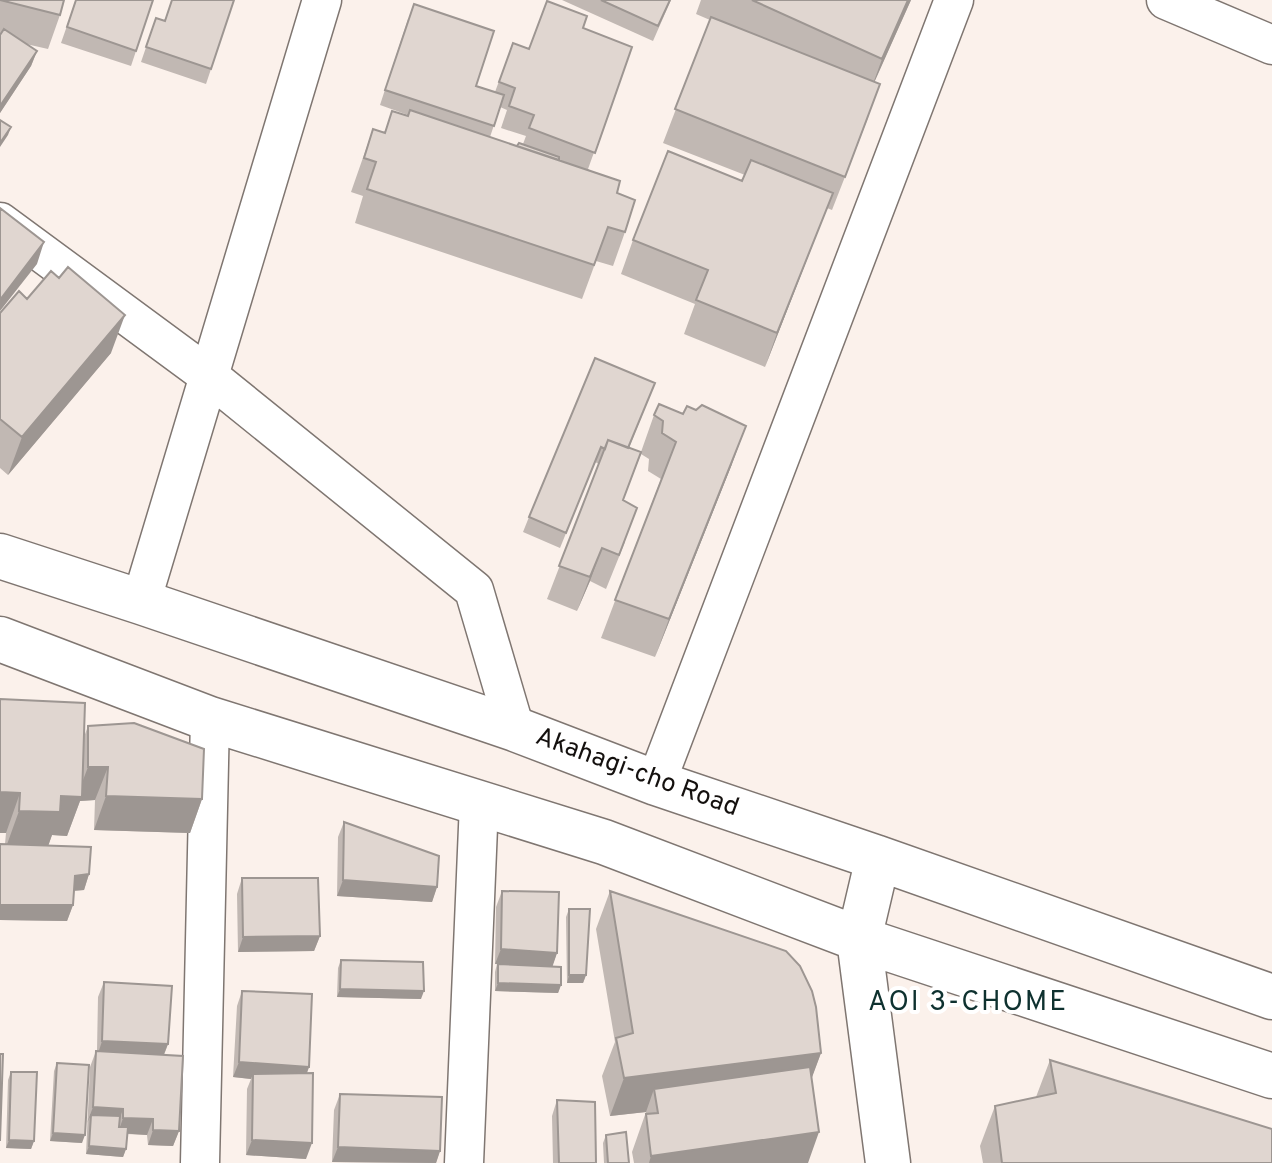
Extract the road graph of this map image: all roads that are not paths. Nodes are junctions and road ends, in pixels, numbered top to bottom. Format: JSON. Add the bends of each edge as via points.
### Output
{"nodes":[{"id":1,"x":322,"y":0,"type":"edge"},
{"id":2,"x":954,"y":0,"type":"edge"},
{"id":3,"x":1166,"y":0,"type":"edge"},
{"id":4,"x":1272,"y":45,"type":"edge"},
{"id":5,"x":0,"y":222,"type":"edge"},
{"id":6,"x":209,"y":376,"type":"junction"},
{"id":7,"x":0,"y":556,"type":"edge"},
{"id":8,"x":141,"y":602,"type":"junction"},
{"id":9,"x":0,"y":639,"type":"edge"},
{"id":10,"x":210,"y":719,"type":"junction"},
{"id":11,"x":515,"y":729,"type":"junction"},
{"id":12,"x":656,"y":783,"type":"junction"},
{"id":13,"x":479,"y":803,"type":"junction"},
{"id":14,"x":878,"y":858,"type":"junction"},
{"id":15,"x":859,"y":939,"type":"junction"},
{"id":16,"x":1272,"y":997,"type":"edge"},
{"id":17,"x":1272,"y":1076,"type":"edge"},
{"id":18,"x":200,"y":1163,"type":"edge"},
{"id":19,"x":464,"y":1163,"type":"edge"},
{"id":20,"x":888,"y":1163,"type":"edge"}],
"edges":[{"from":1,"to":6,"type":"street"},
{"from":2,"to":12,"type":"street"},
{"from":3,"to":4,"type":"street"},
{"from":5,"to":6,"type":"street"},
{"from":6,"to":8,"type":"street"},
{"from":6,"to":11,"type":"street","via":[[474,590]]},
{"from":7,"to":8,"type":"street","name":"Akahagi-cho Road"},
{"from":8,"to":11,"type":"street","name":"Akahagi-cho Road"},
{"from":9,"to":10,"type":"street"},
{"from":10,"to":13,"type":"street"},
{"from":10,"to":18,"type":"street"},
{"from":11,"to":12,"type":"street","name":"Akahagi-cho Road"},
{"from":12,"to":14,"type":"street","name":"Akahagi-cho Road"},
{"from":13,"to":15,"type":"street","via":[[604,842]]},
{"from":13,"to":19,"type":"street"},
{"from":14,"to":15,"type":"street"},
{"from":14,"to":16,"type":"street","name":"Akahagi-cho Road"},
{"from":15,"to":17,"type":"street"},
{"from":15,"to":20,"type":"street"}]}
